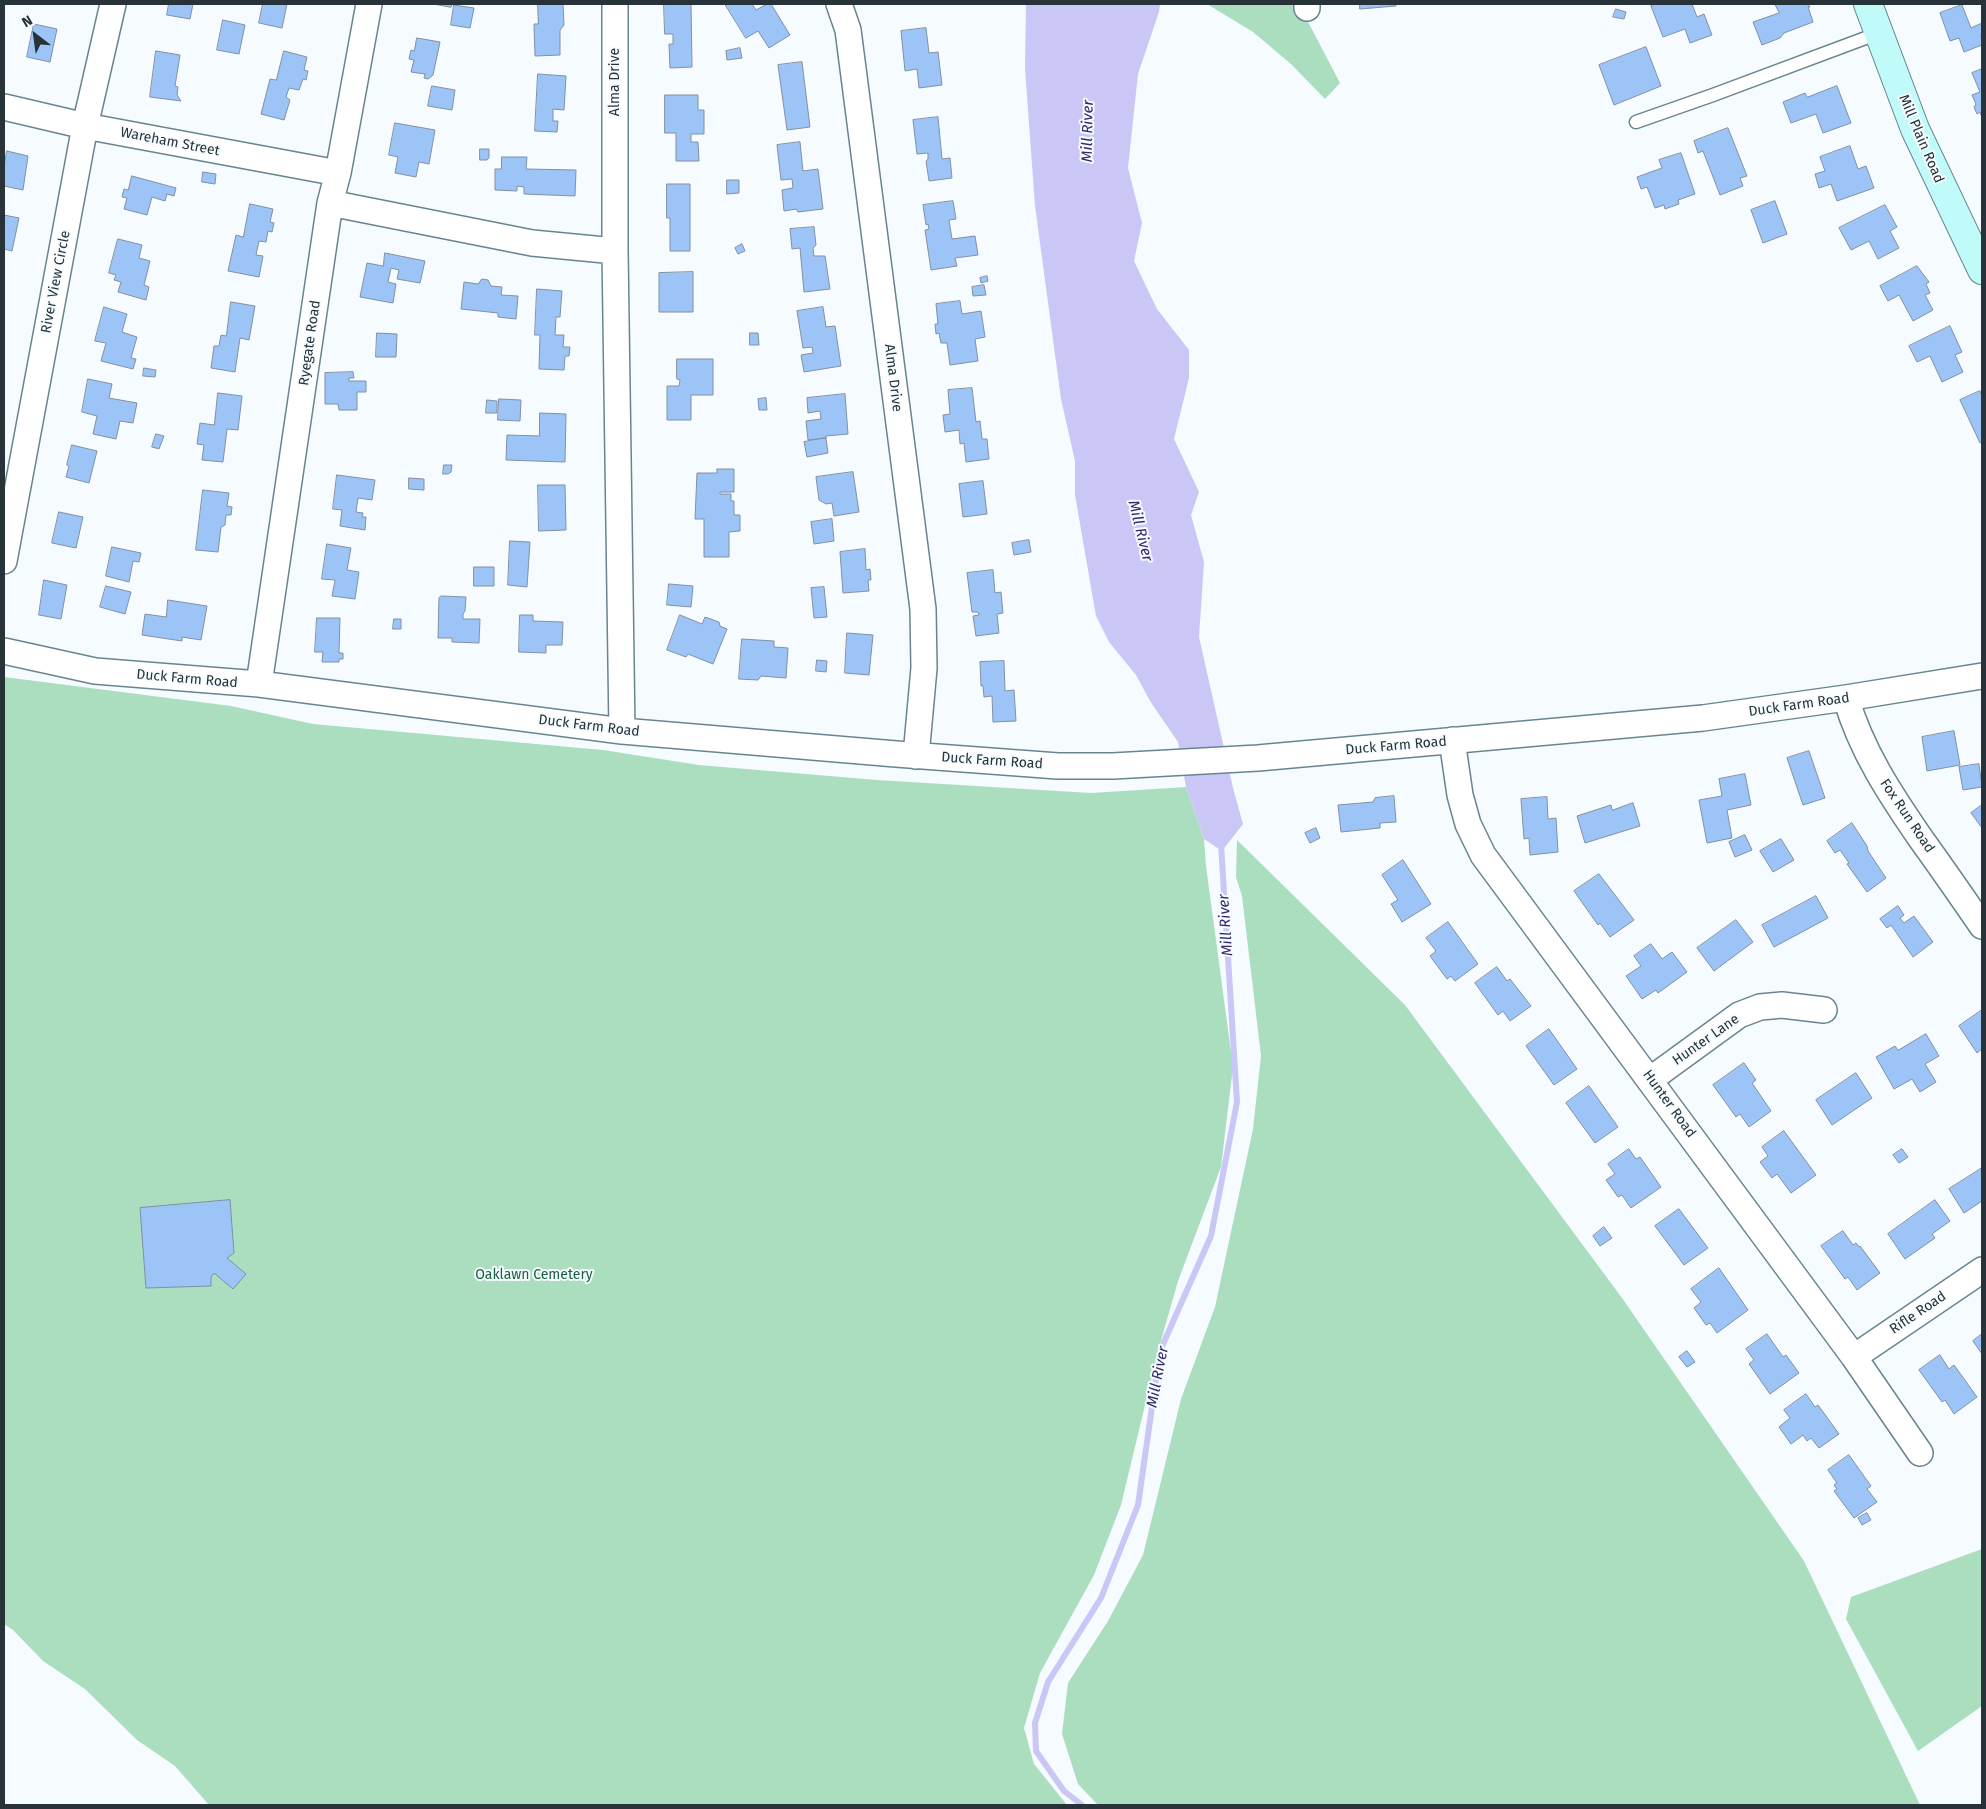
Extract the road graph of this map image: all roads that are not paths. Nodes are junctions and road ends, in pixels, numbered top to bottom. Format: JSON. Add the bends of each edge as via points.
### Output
{"nodes":[{"id":1,"x":113,"y":4,"type":"edge"},
{"id":2,"x":369,"y":4,"type":"edge"},
{"id":3,"x":615,"y":4,"type":"edge"},
{"id":4,"x":838,"y":4,"type":"edge"},
{"id":5,"x":1868,"y":4,"type":"edge"},
{"id":6,"x":1878,"y":33,"type":"junction"},
{"id":7,"x":4,"y":107,"type":"edge"},
{"id":8,"x":1636,"y":122,"type":"dead end"},
{"id":9,"x":85,"y":126,"type":"junction"},
{"id":10,"x":338,"y":173,"type":"junction"},
{"id":11,"x":330,"y":203,"type":"junction"},
{"id":12,"x":615,"y":251,"type":"junction"},
{"id":13,"x":1982,"y":270,"type":"edge"},
{"id":14,"x":4,"y":561,"type":"edge"},
{"id":15,"x":4,"y":650,"type":"edge"},
{"id":16,"x":1982,"y":676,"type":"edge"},
{"id":17,"x":259,"y":684,"type":"junction"},
{"id":18,"x":1846,"y":698,"type":"junction"},
{"id":19,"x":622,"y":731,"type":"junction"},
{"id":20,"x":1452,"y":740,"type":"junction"},
{"id":21,"x":916,"y":756,"type":"junction"},
{"id":22,"x":1982,"y":926,"type":"edge"},
{"id":23,"x":1824,"y":1010,"type":"dead end"},
{"id":24,"x":1651,"y":1079,"type":"junction"},
{"id":25,"x":1982,"y":1270,"type":"edge"},
{"id":26,"x":1854,"y":1357,"type":"junction"},
{"id":27,"x":1920,"y":1453,"type":"dead end"}],
"edges":[{"from":1,"to":9,"type":"street","name":"River View Circle"},
{"from":2,"to":10,"type":"street","name":"Ryegate Road"},
{"from":3,"to":12,"type":"street","name":"Alma Drive"},
{"from":4,"to":21,"type":"street","name":"Alma Drive","via":[[848,30],[923,609],[924,668]]},
{"from":5,"to":6,"type":"main road","name":"Mill Plain Road"},
{"from":6,"to":8,"type":"lane"},
{"from":6,"to":13,"type":"main road","name":"Mill Plain Road","via":[[1915,129]]},
{"from":7,"to":9,"type":"street","name":"Wareham Street"},
{"from":9,"to":10,"type":"street","name":"Wareham Street"},
{"from":9,"to":14,"type":"street","name":"River View Circle"},
{"from":10,"to":11,"type":"street","name":"Ryegate Road"},
{"from":11,"to":12,"type":"street","via":[[532,243]]},
{"from":11,"to":17,"type":"street","name":"Ryegate Road"},
{"from":12,"to":19,"type":"street","name":"Alma Drive"},
{"from":15,"to":17,"type":"street","name":"Duck Farm Road","via":[[95,671]]},
{"from":16,"to":18,"type":"street","name":"Duck Farm Road"},
{"from":17,"to":19,"type":"street","name":"Duck Farm Road"},
{"from":18,"to":20,"type":"street","name":"Duck Farm Road","via":[[1704,718]]},
{"from":18,"to":22,"type":"street","name":"Fox Run Road","via":[[1864,747],[1888,791]]},
{"from":19,"to":21,"type":"street","name":"Duck Farm Road"},
{"from":20,"to":21,"type":"street","name":"Duck Farm Road","via":[[1258,758],[1113,766],[1058,766]]},
{"from":20,"to":24,"type":"street","name":"Hunter Road","via":[[1468,824],[1483,855]]},
{"from":23,"to":24,"type":"street","name":"Hunter Lane","via":[[1782,1005],[1760,1007],[1739,1015]]},
{"from":24,"to":26,"type":"street","name":"Hunter Road"},
{"from":25,"to":26,"type":"street","name":"Rifle Road"},
{"from":26,"to":27,"type":"street","name":"Hunter Road"}]}
